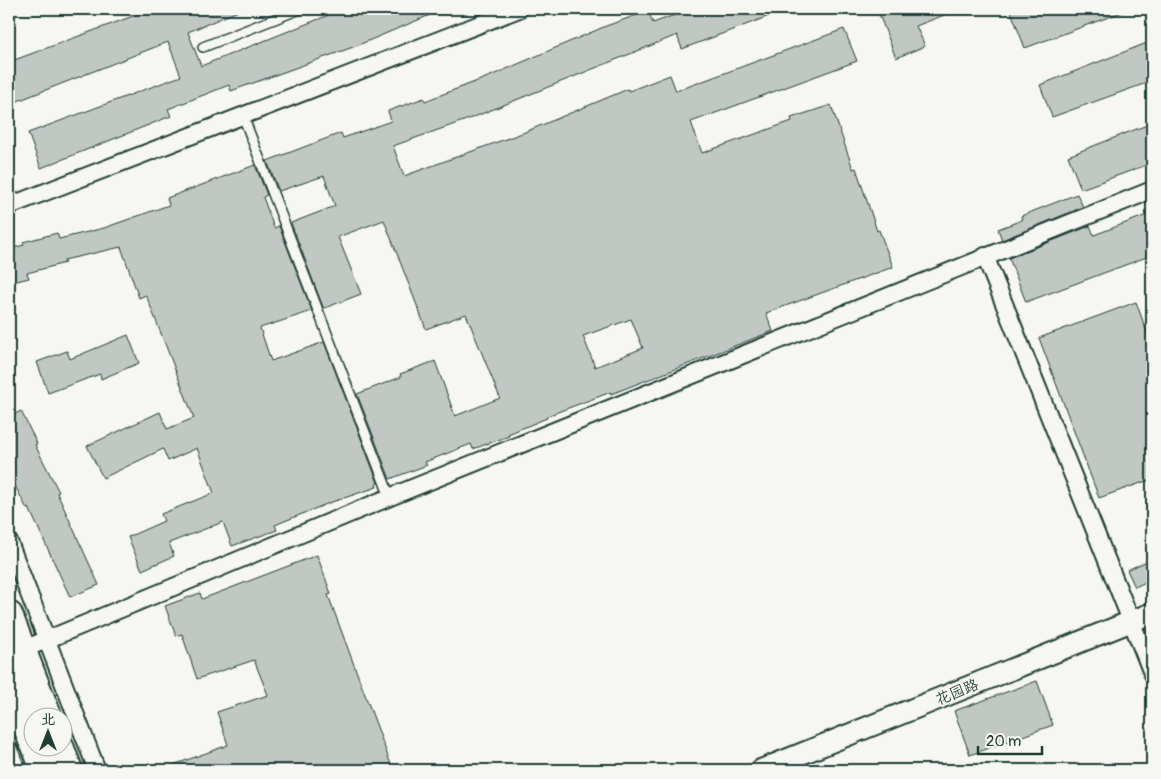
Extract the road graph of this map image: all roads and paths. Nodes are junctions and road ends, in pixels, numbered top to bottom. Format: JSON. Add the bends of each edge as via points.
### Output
{"nodes":[{"id":1,"x":300,"y":9,"type":"edge"},
{"id":2,"x":518,"y":9,"type":"edge"},
{"id":3,"x":203,"y":47,"type":"dead end"},
{"id":4,"x":243,"y":116,"type":"junction"},
{"id":5,"x":1152,"y":190,"type":"edge"},
{"id":6,"x":9,"y":206,"type":"edge"},
{"id":7,"x":985,"y":256,"type":"junction"},
{"id":8,"x":390,"y":497,"type":"junction"},
{"id":9,"x":9,"y":542,"type":"edge"},
{"id":10,"x":1152,"y":613,"type":"edge"},
{"id":11,"x":9,"y":615,"type":"edge"},
{"id":12,"x":1132,"y":622,"type":"junction"},
{"id":13,"x":46,"y":640,"type":"junction"},
{"id":14,"x":22,"y":650,"type":"junction"},
{"id":15,"x":1152,"y":673,"type":"edge"},
{"id":16,"x":9,"y":680,"type":"edge"},
{"id":17,"x":44,"y":706,"type":"edge"},
{"id":18,"x":22,"y":714,"type":"edge"},
{"id":19,"x":9,"y":750,"type":"edge"},
{"id":20,"x":39,"y":756,"type":"edge"},
{"id":21,"x":64,"y":756,"type":"edge"},
{"id":22,"x":17,"y":770,"type":"edge"},
{"id":23,"x":44,"y":770,"type":"edge"},
{"id":24,"x":69,"y":770,"type":"edge"},
{"id":25,"x":97,"y":770,"type":"edge"},
{"id":26,"x":761,"y":770,"type":"edge"}],
"edges":[{"from":1,"to":3,"type":"lane"},
{"from":2,"to":4,"type":"street"},
{"from":4,"to":6,"type":"street"},
{"from":4,"to":8,"type":"lane"},
{"from":5,"to":7,"type":"street"},
{"from":7,"to":8,"type":"street"},
{"from":7,"to":12,"type":"street"},
{"from":8,"to":13,"type":"street"},
{"from":9,"to":13,"type":"street"},
{"from":10,"to":12,"type":"street","name":"花园路"},
{"from":11,"to":14,"type":"main road"},
{"from":12,"to":15,"type":"street"},
{"from":12,"to":26,"type":"street","name":"花园路"},
{"from":13,"to":14,"type":"street"},
{"from":13,"to":25,"type":"street"},
{"from":14,"to":17,"type":"main road"},
{"from":16,"to":18,"type":"main road"},
{"from":19,"to":22,"type":"street"},
{"from":20,"to":23,"type":"main road"},
{"from":21,"to":24,"type":"main road"}]}
